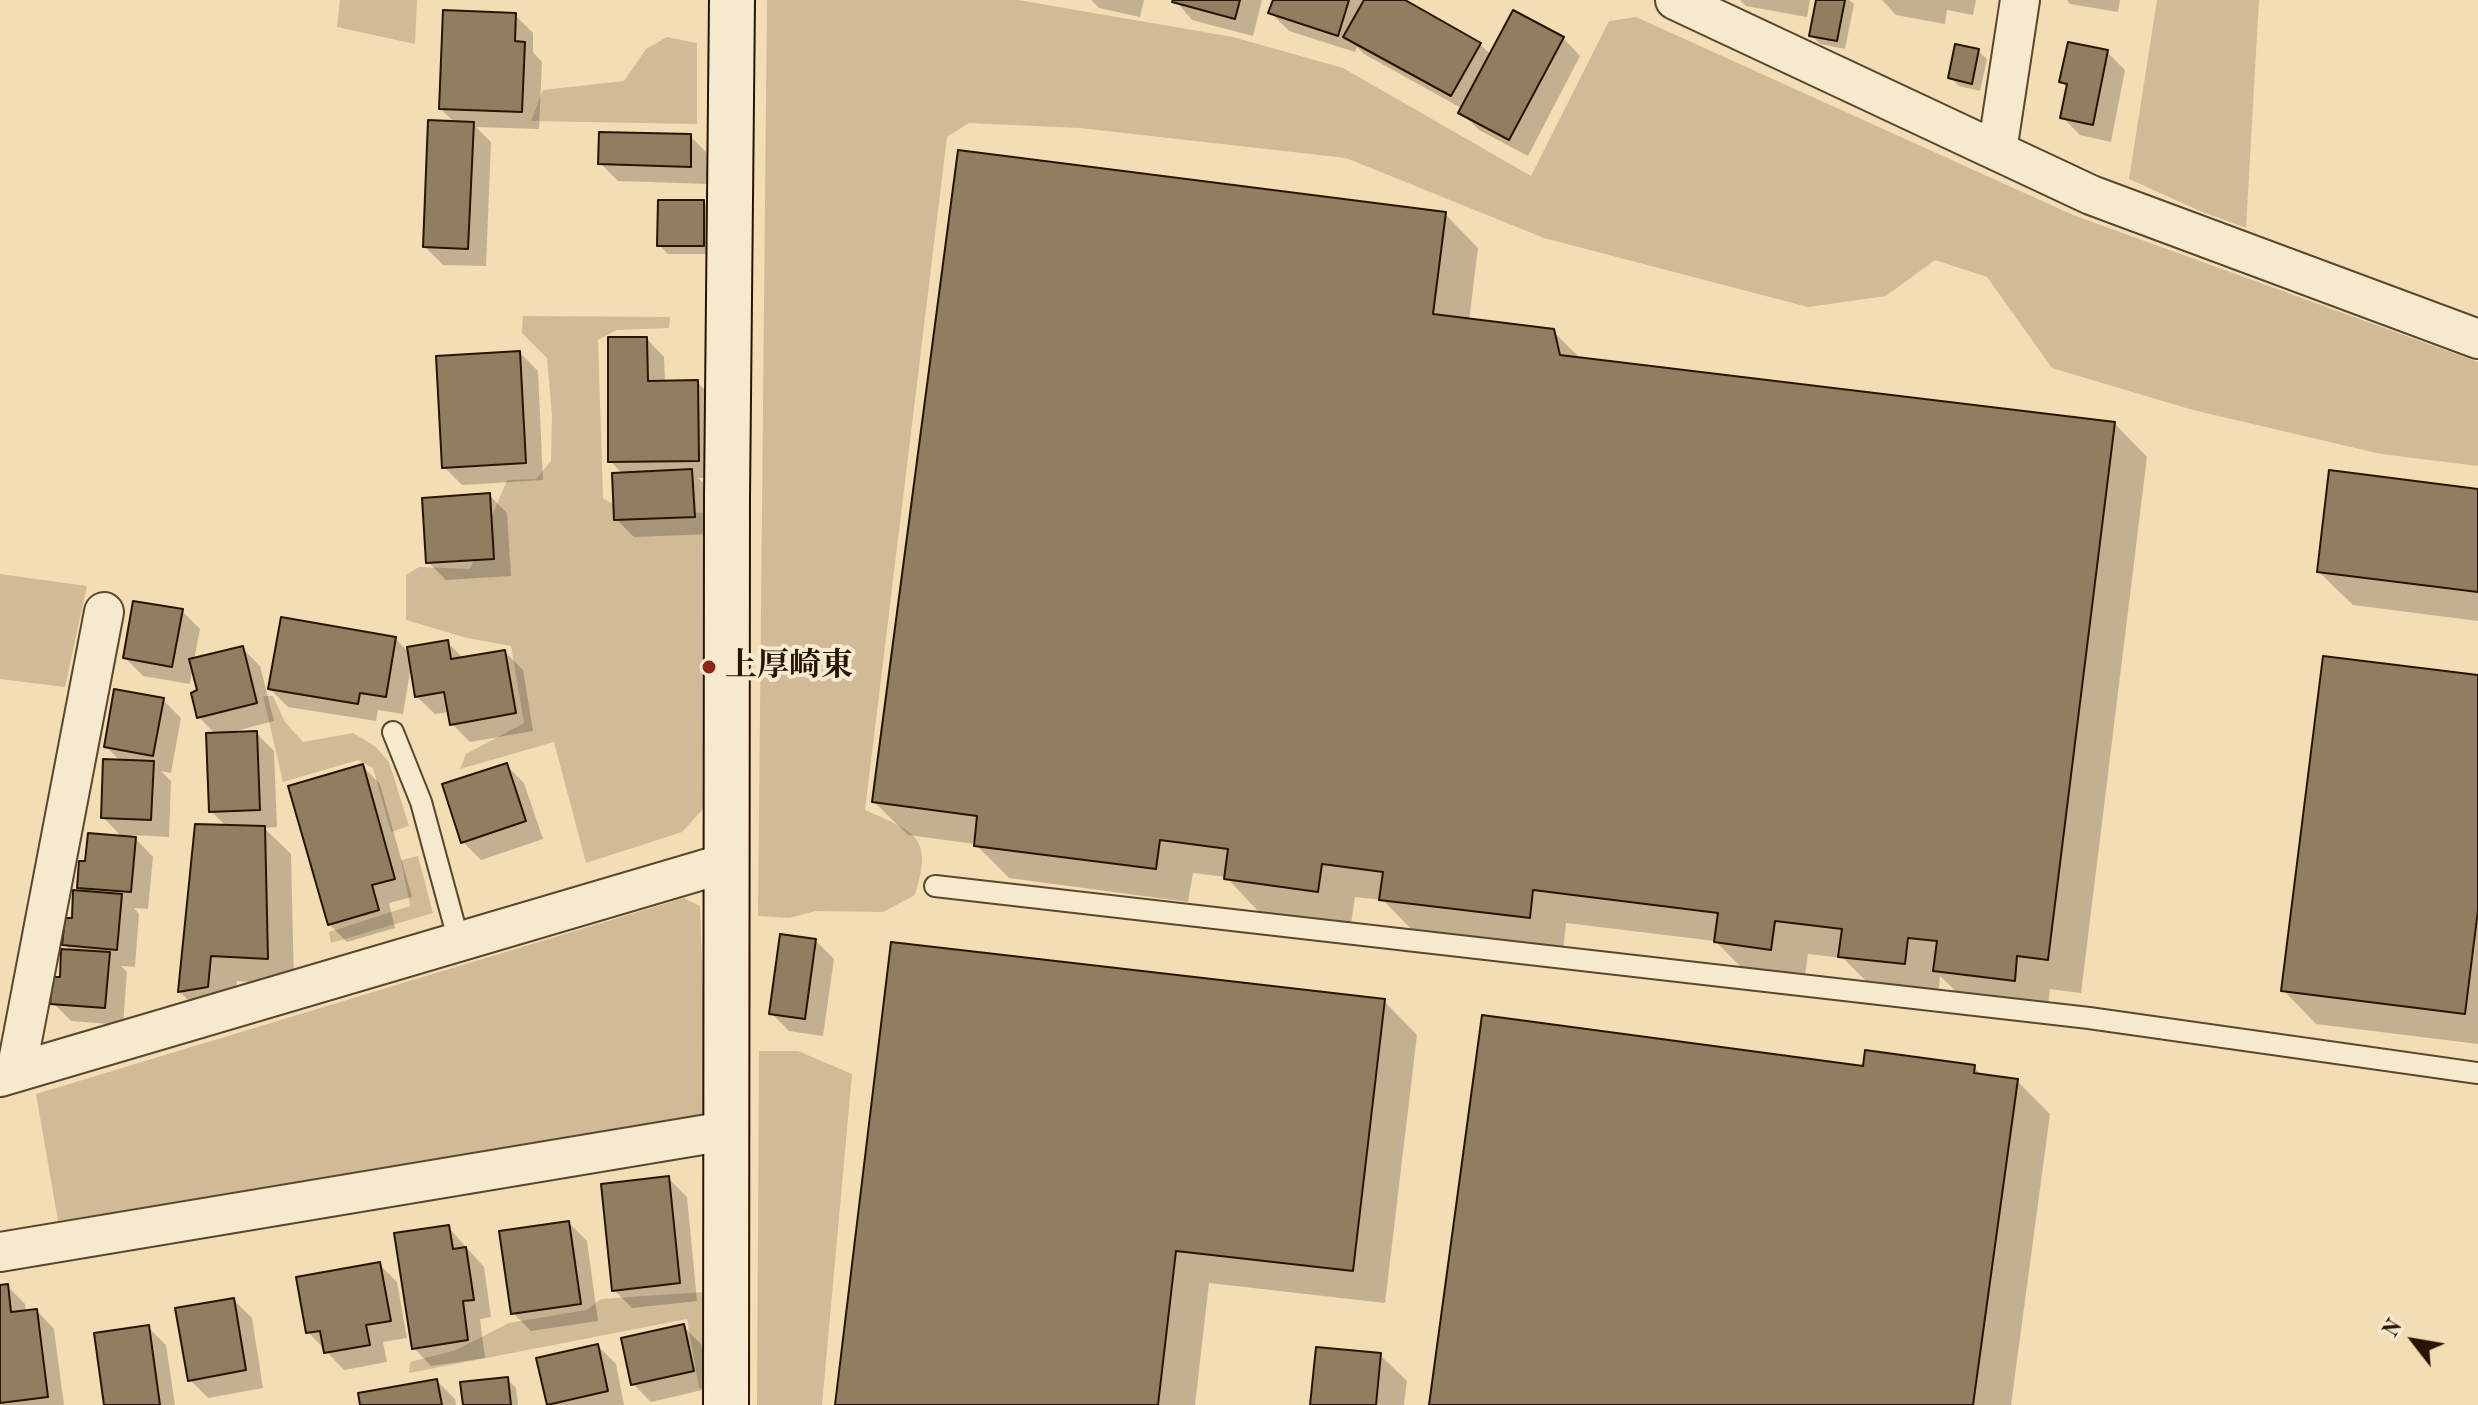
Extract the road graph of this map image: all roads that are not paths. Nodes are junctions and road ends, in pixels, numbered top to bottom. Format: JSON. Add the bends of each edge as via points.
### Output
{"nodes":[{"id":1,"x":732,"y":0,"type":"edge"},
{"id":2,"x":2020,"y":0,"type":"edge"},
{"id":3,"x":1690,"y":3,"type":"edge"},
{"id":4,"x":1997,"y":151,"type":"junction"},
{"id":5,"x":2478,"y":339,"type":"edge"},
{"id":6,"x":104,"y":612,"type":"dead end"},
{"id":7,"x":393,"y":732,"type":"dead end"},
{"id":8,"x":726,"y":863,"type":"junction"},
{"id":9,"x":935,"y":886,"type":"dead end"},
{"id":10,"x":459,"y":942,"type":"junction"},
{"id":11,"x":2478,"y":1073,"type":"edge"},
{"id":12,"x":8,"y":1075,"type":"edge"},
{"id":13,"x":726,"y":1131,"type":"junction"},
{"id":14,"x":0,"y":1252,"type":"edge"},
{"id":15,"x":726,"y":1405,"type":"edge"}],
"edges":[{"from":1,"to":8,"type":"street"},
{"from":2,"to":4,"type":"street"},
{"from":3,"to":4,"type":"street"},
{"from":4,"to":5,"type":"street","via":[[2091,195]]},
{"from":6,"to":12,"type":"street"},
{"from":7,"to":10,"type":"lane","via":[[421,802]]},
{"from":8,"to":10,"type":"street"},
{"from":8,"to":13,"type":"street"},
{"from":9,"to":11,"type":"lane","via":[[2089,1018]]},
{"from":10,"to":12,"type":"street"},
{"from":13,"to":14,"type":"street"},
{"from":13,"to":15,"type":"street"}]}
